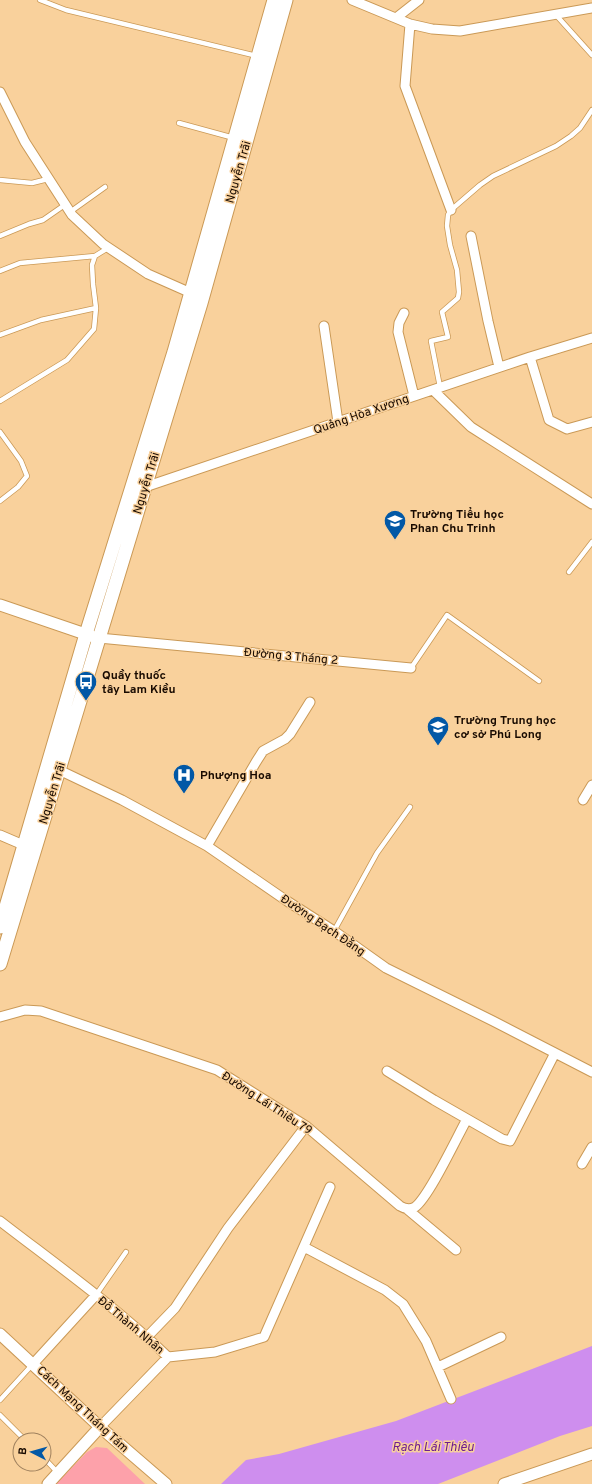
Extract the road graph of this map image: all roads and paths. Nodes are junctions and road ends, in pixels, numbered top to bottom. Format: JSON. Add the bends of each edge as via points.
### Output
{"nodes":[{"id":1,"x":40,"y":0,"type":"edge"},
{"id":2,"x":274,"y":0,"type":"edge"},
{"id":3,"x":286,"y":0,"type":"edge"},
{"id":4,"x":352,"y":0,"type":"edge"},
{"id":5,"x":419,"y":0,"type":"edge"},
{"id":6,"x":592,"y":8,"type":"edge"},
{"id":7,"x":554,"y":14,"type":"junction"},
{"id":8,"x":396,"y":18,"type":"junction"},
{"id":9,"x":410,"y":24,"type":"junction"},
{"id":10,"x":592,"y":55,"type":"edge"},
{"id":11,"x":258,"y":57,"type":"junction"},
{"id":12,"x":0,"y":92,"type":"edge"},
{"id":13,"x":592,"y":110,"type":"edge"},
{"id":14,"x":179,"y":123,"type":"dead end"},
{"id":15,"x":236,"y":138,"type":"junction"},
{"id":16,"x":50,"y":178,"type":"junction"},
{"id":17,"x":0,"y":180,"type":"edge"},
{"id":18,"x":104,"y":187,"type":"dead end"},
{"id":19,"x":68,"y":208,"type":"junction"},
{"id":20,"x":451,"y":210,"type":"junction"},
{"id":21,"x":218,"y":221,"type":"junction"},
{"id":22,"x":0,"y":236,"type":"edge"},
{"id":23,"x":471,"y":236,"type":"dead end"},
{"id":24,"x":108,"y":248,"type":"junction"},
{"id":25,"x":95,"y":256,"type":"junction"},
{"id":26,"x":0,"y":271,"type":"edge"},
{"id":27,"x":191,"y":293,"type":"junction"},
{"id":28,"x":96,"y":308,"type":"junction"},
{"id":29,"x":404,"y":313,"type":"dead end"},
{"id":30,"x":324,"y":326,"type":"dead end"},
{"id":31,"x":0,"y":335,"type":"edge"},
{"id":32,"x":592,"y":338,"type":"edge"},
{"id":33,"x":530,"y":357,"type":"junction"},
{"id":34,"x":499,"y":368,"type":"junction"},
{"id":35,"x":437,"y":389,"type":"junction"},
{"id":36,"x":414,"y":396,"type":"junction"},
{"id":37,"x":0,"y":401,"type":"edge"},
{"id":38,"x":338,"y":422,"type":"junction"},
{"id":39,"x":592,"y":422,"type":"edge"},
{"id":40,"x":0,"y":432,"type":"edge"},
{"id":41,"x":145,"y":487,"type":"junction"},
{"id":42,"x":131,"y":491,"type":"junction"},
{"id":43,"x":0,"y":501,"type":"edge"},
{"id":44,"x":592,"y":504,"type":"edge"},
{"id":45,"x":592,"y":542,"type":"edge"},
{"id":46,"x":569,"y":572,"type":"dead end"},
{"id":47,"x":0,"y":605,"type":"edge"},
{"id":48,"x":92,"y":636,"type":"junction"},
{"id":49,"x":411,"y":668,"type":"joint"},
{"id":50,"x":539,"y":681,"type":"dead end"},
{"id":51,"x":310,"y":702,"type":"dead end"},
{"id":52,"x":59,"y":770,"type":"junction"},
{"id":53,"x":592,"y":785,"type":"edge"},
{"id":54,"x":583,"y":800,"type":"dead end"},
{"id":55,"x":410,"y":807,"type":"dead end"},
{"id":56,"x":0,"y":835,"type":"edge"},
{"id":57,"x":207,"y":846,"type":"junction"},
{"id":58,"x":30,"y":847,"type":"junction"},
{"id":59,"x":0,"y":927,"type":"edge"},
{"id":60,"x":334,"y":931,"type":"junction"},
{"id":61,"x":0,"y":964,"type":"edge"},
{"id":62,"x":0,"y":1016,"type":"edge"},
{"id":63,"x":555,"y":1053,"type":"junction"},
{"id":64,"x":387,"y":1071,"type":"dead end"},
{"id":65,"x":592,"y":1072,"type":"edge"},
{"id":66,"x":467,"y":1119,"type":"junction"},
{"id":67,"x":306,"y":1126,"type":"junction"},
{"id":68,"x":592,"y":1147,"type":"edge"},
{"id":69,"x":582,"y":1164,"type":"dead end"},
{"id":70,"x":330,"y":1187,"type":"dead end"},
{"id":71,"x":407,"y":1209,"type":"junction"},
{"id":72,"x":0,"y":1221,"type":"edge"},
{"id":73,"x":304,"y":1247,"type":"junction"},
{"id":74,"x":456,"y":1250,"type":"dead end"},
{"id":75,"x":126,"y":1252,"type":"dead end"},
{"id":76,"x":96,"y":1295,"type":"junction"},
{"id":77,"x":0,"y":1334,"type":"edge"},
{"id":78,"x":147,"y":1337,"type":"junction"},
{"id":79,"x":500,"y":1337,"type":"dead end"},
{"id":80,"x":168,"y":1357,"type":"junction"},
{"id":81,"x":33,"y":1364,"type":"junction"},
{"id":82,"x":438,"y":1367,"type":"junction"},
{"id":83,"x":451,"y":1399,"type":"dead end"},
{"id":84,"x":0,"y":1400,"type":"edge"},
{"id":85,"x":0,"y":1415,"type":"edge"},
{"id":86,"x":100,"y":1427,"type":"junction"},
{"id":87,"x":17,"y":1432,"type":"edge"},
{"id":88,"x":592,"y":1454,"type":"edge"},
{"id":89,"x":52,"y":1466,"type":"edge"},
{"id":90,"x":58,"y":1472,"type":"junction"},
{"id":91,"x":48,"y":1484,"type":"edge"},
{"id":92,"x":166,"y":1484,"type":"edge"},
{"id":93,"x":504,"y":1484,"type":"edge"}],
"edges":[{"from":1,"to":11,"type":"lane","via":[[66,10]]},
{"from":2,"to":11,"type":"main road","name":"Nguyễn Trãi"},
{"from":3,"to":21,"type":"main road","name":"Nguyễn Trãi"},
{"from":4,"to":8,"type":"street"},
{"from":5,"to":8,"type":"street"},
{"from":6,"to":7,"type":"street"},
{"from":7,"to":9,"type":"street","via":[[460,31]]},
{"from":7,"to":10,"type":"lane"},
{"from":8,"to":9,"type":"street"},
{"from":9,"to":20,"type":"street","via":[[405,86]]},
{"from":11,"to":15,"type":"main road","name":"Nguyễn Trãi"},
{"from":12,"to":16,"type":"street","via":[[26,142]]},
{"from":13,"to":20,"type":"lane","via":[[572,136],[493,176]]},
{"from":14,"to":15,"type":"lane"},
{"from":15,"to":21,"type":"main road","name":"Nguyễn Trãi"},
{"from":16,"to":17,"type":"lane","via":[[32,183]]},
{"from":16,"to":19,"type":"street"},
{"from":18,"to":19,"type":"lane"},
{"from":19,"to":22,"type":"lane"},
{"from":19,"to":24,"type":"street"},
{"from":20,"to":35,"type":"lane","via":[[447,226],[459,292],[458,298],[442,312],[448,337],[431,341]]},
{"from":21,"to":27,"type":"main road","name":"Nguyễn Trãi"},
{"from":21,"to":41,"type":"main road","name":"Nguyễn Trãi"},
{"from":23,"to":34,"type":"street"},
{"from":24,"to":25,"type":"lane"},
{"from":24,"to":27,"type":"street","via":[[148,274]]},
{"from":25,"to":26,"type":"lane","via":[[20,263]]},
{"from":25,"to":28,"type":"lane","via":[[92,265]]},
{"from":27,"to":42,"type":"main road","name":"Nguyễn Trãi"},
{"from":28,"to":31,"type":"lane","via":[[41,320]]},
{"from":28,"to":37,"type":"lane","via":[[94,329],[67,360]]},
{"from":29,"to":36,"type":"street","via":[[398,332]]},
{"from":30,"to":38,"type":"street"},
{"from":32,"to":33,"type":"street","name":"Quảng Hòa Xương"},
{"from":33,"to":34,"type":"street","name":"Quảng Hòa Xương"},
{"from":33,"to":39,"type":"street","via":[[549,420],[567,430]]},
{"from":34,"to":35,"type":"street","name":"Quảng Hòa Xương"},
{"from":35,"to":36,"type":"street","name":"Quảng Hòa Xương"},
{"from":35,"to":44,"type":"street","via":[[471,428]]},
{"from":36,"to":38,"type":"street","name":"Quảng Hòa Xương"},
{"from":38,"to":41,"type":"street","name":"Quảng Hòa Xương"},
{"from":40,"to":43,"type":"lane","via":[[21,461],[27,476]]},
{"from":41,"to":42,"type":"street","name":"Quảng Hòa Xương"},
{"from":41,"to":48,"type":"main road","name":"Nguyễn Trãi"},
{"from":42,"to":48,"type":"main road","name":"Nguyễn Trãi"},
{"from":45,"to":46,"type":"lane"},
{"from":47,"to":48,"type":"street","name":"Đường 3 Tháng 2"},
{"from":48,"to":49,"type":"street","name":"Đường 3 Tháng 2"},
{"from":48,"to":52,"type":"main road","name":"Nguyễn Trãi"},
{"from":48,"to":58,"type":"main road","name":"Nguyễn Trãi"},
{"from":49,"to":50,"type":"lane","name":"Đường 3 Tháng 2","via":[[447,615]]},
{"from":51,"to":57,"type":"street","via":[[287,738],[267,748],[261,755]]},
{"from":52,"to":57,"type":"street","name":"Đường Bạch Đằng","via":[[122,800]]},
{"from":52,"to":58,"type":"main road","name":"Nguyễn Trãi"},
{"from":53,"to":54,"type":"street"},
{"from":55,"to":60,"type":"lane","via":[[377,853]]},
{"from":56,"to":58,"type":"street"},
{"from":57,"to":60,"type":"street","name":"Đường Bạch Đằng"},
{"from":58,"to":59,"type":"main road","name":"Nguyễn Trãi"},
{"from":58,"to":61,"type":"main road","name":"Nguyễn Trãi"},
{"from":60,"to":63,"type":"street","name":"Đường Bạch Đằng","via":[[386,968]]},
{"from":62,"to":67,"type":"street","name":"Đường Lái Thiêu 79","via":[[25,1010],[42,1011],[217,1070]]},
{"from":63,"to":65,"type":"street","name":"Đường Bạch Đằng"},
{"from":63,"to":66,"type":"street","via":[[510,1141]]},
{"from":64,"to":66,"type":"street"},
{"from":66,"to":71,"type":"street","via":[[422,1199],[414,1207]]},
{"from":67,"to":71,"type":"street","name":"Đường Lái Thiêu 79","via":[[400,1206]]},
{"from":67,"to":78,"type":"street","via":[[228,1228],[175,1308]]},
{"from":68,"to":69,"type":"street"},
{"from":70,"to":73,"type":"street","name":"Đỗ Thành Nhân"},
{"from":71,"to":74,"type":"street","name":"Đường Lái Thiêu 79"},
{"from":72,"to":76,"type":"street","name":"Đỗ Thành Nhân"},
{"from":73,"to":80,"type":"street","name":"Đỗ Thành Nhân","via":[[264,1337],[215,1352]]},
{"from":73,"to":82,"type":"street","via":[[385,1290],[403,1304],[426,1341]]},
{"from":75,"to":76,"type":"lane"},
{"from":76,"to":78,"type":"street","name":"Đỗ Thành Nhân"},
{"from":76,"to":81,"type":"street"},
{"from":77,"to":81,"type":"street","name":"Cách Mạng Tháng Tám"},
{"from":78,"to":80,"type":"street","name":"Đỗ Thành Nhân"},
{"from":79,"to":82,"type":"street"},
{"from":80,"to":86,"type":"street"},
{"from":81,"to":84,"type":"lane"},
{"from":81,"to":86,"type":"street","name":"Cách Mạng Tháng Tám"},
{"from":82,"to":83,"type":"street"},
{"from":85,"to":87,"type":"lane"},
{"from":86,"to":90,"type":"street"},
{"from":86,"to":92,"type":"street","name":"Cách Mạng Tháng Tám"},
{"from":88,"to":93,"type":"street"},
{"from":89,"to":90,"type":"lane"},
{"from":90,"to":91,"type":"street"}]}
